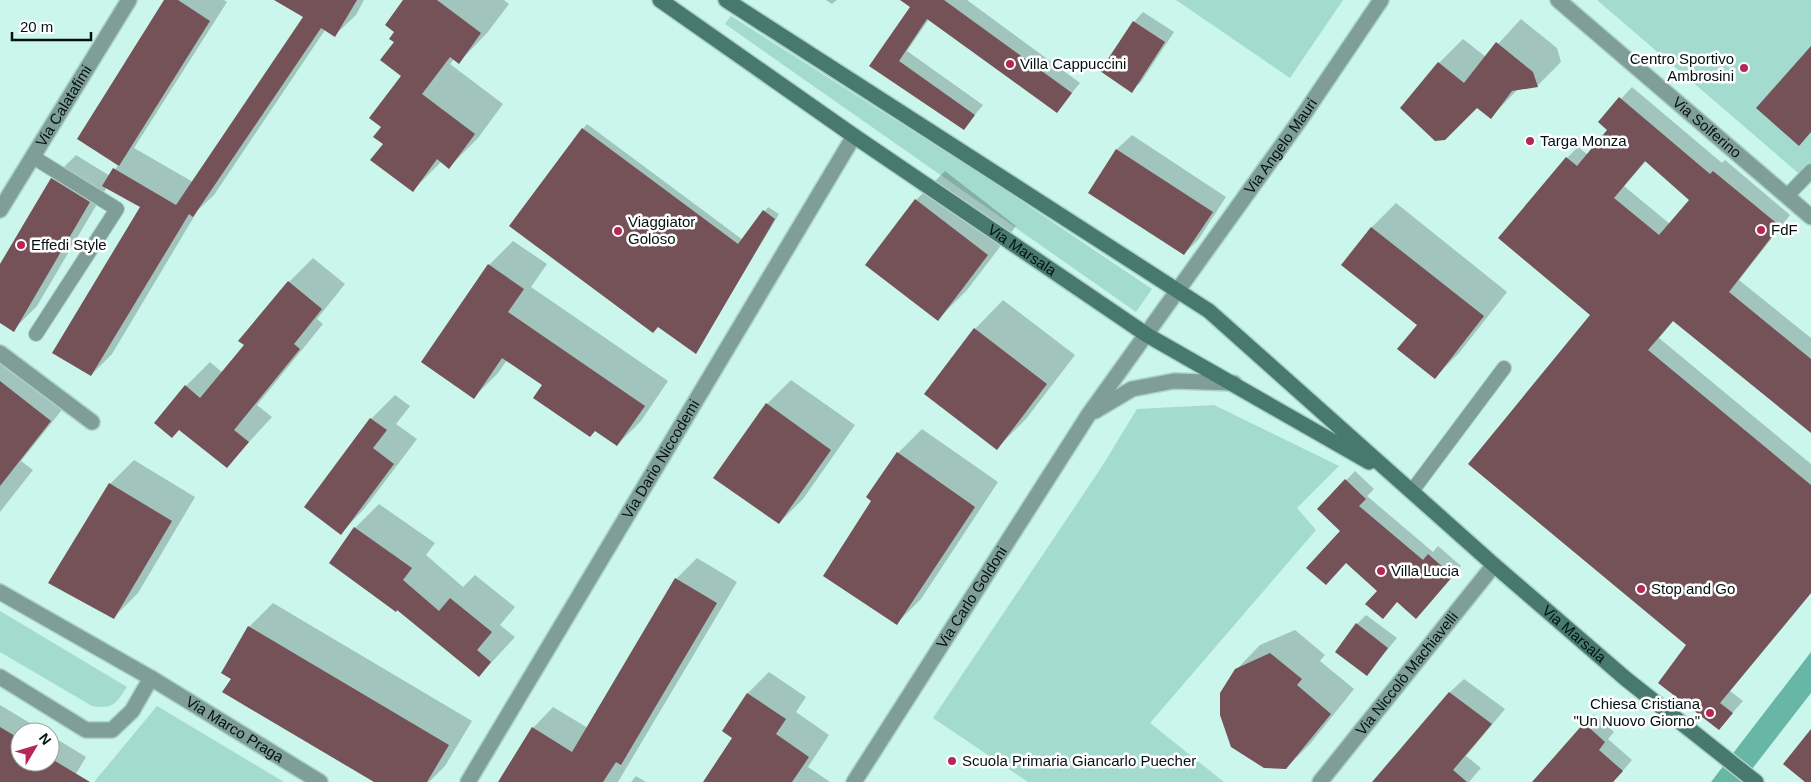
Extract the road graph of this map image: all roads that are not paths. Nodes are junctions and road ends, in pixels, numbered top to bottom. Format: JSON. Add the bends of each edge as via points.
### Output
{"nodes":[{"id":1,"x":129,"y":0,"type":"edge"},
{"id":2,"x":660,"y":0,"type":"edge"},
{"id":3,"x":726,"y":0,"type":"edge"},
{"id":4,"x":1381,"y":0,"type":"edge"},
{"id":5,"x":1558,"y":0,"type":"edge"},
{"id":6,"x":854,"y":136,"type":"junction"},
{"id":7,"x":33,"y":157,"type":"junction"},
{"id":8,"x":1811,"y":171,"type":"edge"},
{"id":9,"x":1787,"y":196,"type":"junction"},
{"id":10,"x":0,"y":210,"type":"edge"},
{"id":11,"x":1811,"y":217,"type":"edge"},
{"id":12,"x":1178,"y":291,"type":"junction"},
{"id":13,"x":36,"y":334,"type":"dead end"},
{"id":14,"x":1147,"y":335,"type":"junction"},
{"id":15,"x":0,"y":353,"type":"edge"},
{"id":16,"x":1504,"y":368,"type":"dead end"},
{"id":17,"x":1234,"y":383,"type":"junction"},
{"id":18,"x":1089,"y":414,"type":"junction"},
{"id":19,"x":92,"y":422,"type":"dead end"},
{"id":20,"x":1398,"y":479,"type":"junction"},
{"id":21,"x":1412,"y":491,"type":"junction"},
{"id":22,"x":1494,"y":565,"type":"junction"},
{"id":23,"x":0,"y":592,"type":"edge"},
{"id":24,"x":0,"y":677,"type":"edge"},
{"id":25,"x":151,"y":678,"type":"junction"},
{"id":26,"x":1752,"y":779,"type":"edge"},
{"id":27,"x":320,"y":782,"type":"edge"},
{"id":28,"x":468,"y":782,"type":"edge"},
{"id":29,"x":854,"y":782,"type":"edge"},
{"id":30,"x":1320,"y":782,"type":"edge"}],
"edges":[{"from":1,"to":7,"type":"street","name":"Via Calatafimi"},
{"from":2,"to":6,"type":"street","name":"Via Marsala"},
{"from":3,"to":12,"type":"street","name":"Via Marsala"},
{"from":4,"to":12,"type":"street","name":"Via Angelo Mauri"},
{"from":5,"to":9,"type":"street","name":"Via Solferino"},
{"from":6,"to":14,"type":"street","name":"Via Marsala"},
{"from":6,"to":28,"type":"street","name":"Via Dario Niccodemi"},
{"from":7,"to":10,"type":"street","name":"Via Calatafimi"},
{"from":7,"to":13,"type":"lane","via":[[117,209]]},
{"from":8,"to":9,"type":"lane"},
{"from":9,"to":11,"type":"street","name":"Via Solferino"},
{"from":12,"to":14,"type":"street","name":"Via Carlo Goldoni"},
{"from":12,"to":20,"type":"street","name":"Via Marsala","via":[[1209,311]]},
{"from":14,"to":17,"type":"street","name":"Via Marsala"},
{"from":14,"to":18,"type":"street","name":"Via Carlo Goldoni"},
{"from":15,"to":19,"type":"street"},
{"from":16,"to":21,"type":"lane"},
{"from":17,"to":18,"type":"street","name":"Via Carlo Goldoni","via":[[1174,381],[1132,389]]},
{"from":17,"to":20,"type":"street","name":"Via Marsala"},
{"from":18,"to":29,"type":"street","name":"Via Carlo Goldoni"},
{"from":20,"to":21,"type":"street","name":"Via Marsala"},
{"from":21,"to":22,"type":"street","name":"Via Marsala"},
{"from":22,"to":26,"type":"street","name":"Via Marsala","via":[[1626,679]]},
{"from":22,"to":30,"type":"street","name":"Via Niccolò Machiavelli"},
{"from":23,"to":25,"type":"street","name":"Via Marco Praga"},
{"from":24,"to":25,"type":"street","via":[[86,730],[99,731],[112,730],[132,711]]},
{"from":25,"to":27,"type":"street","name":"Via Marco Praga"}]}
